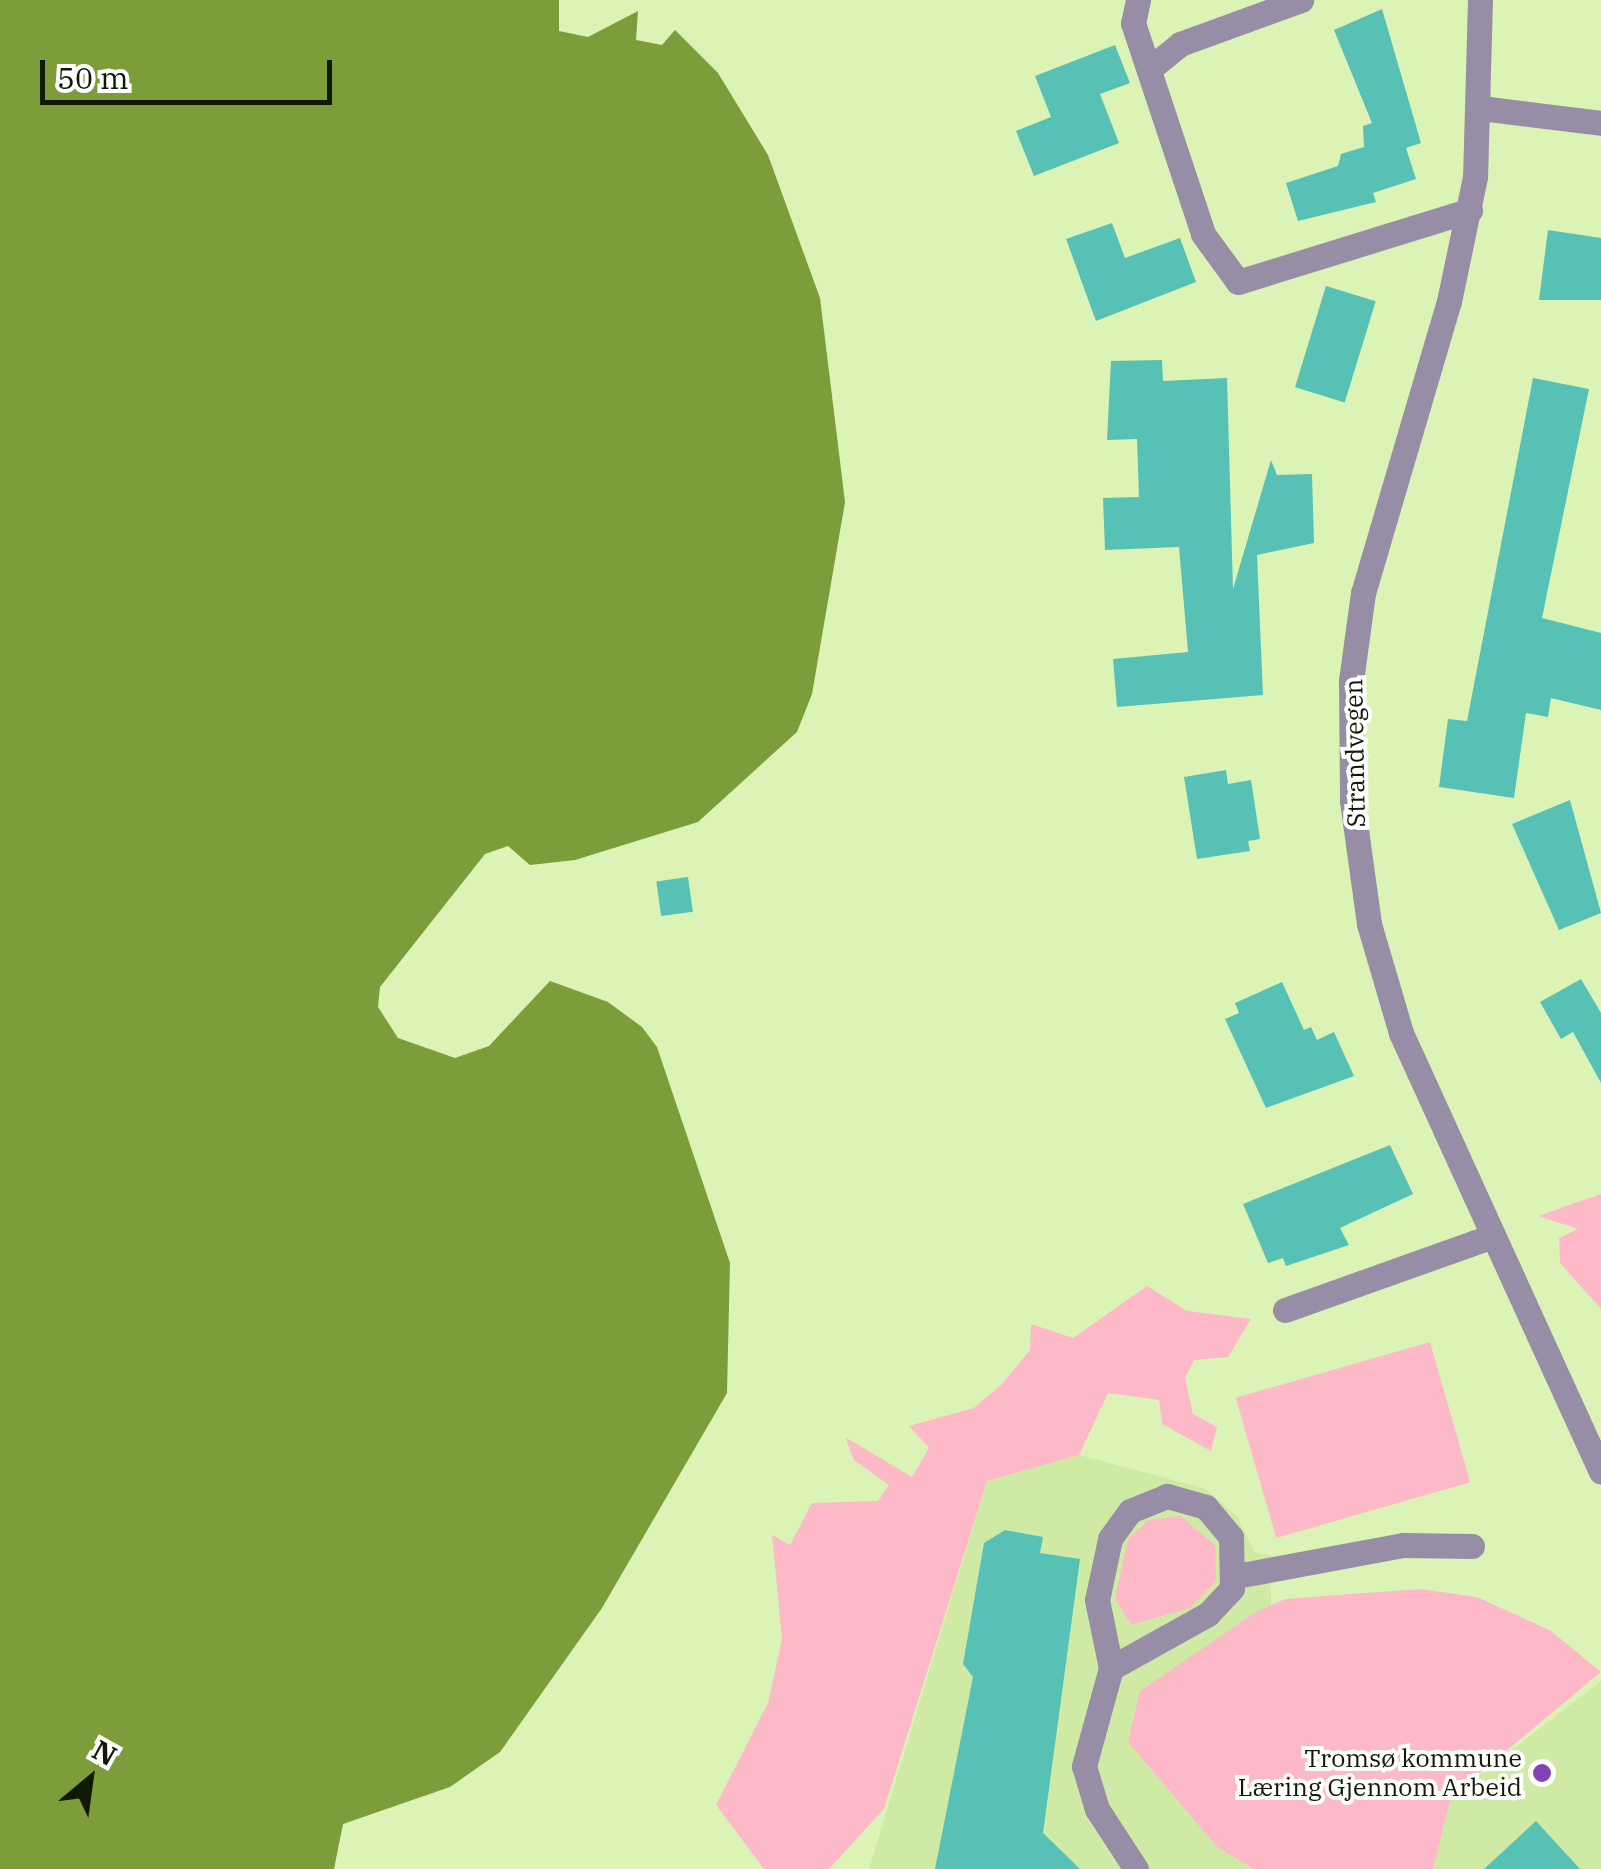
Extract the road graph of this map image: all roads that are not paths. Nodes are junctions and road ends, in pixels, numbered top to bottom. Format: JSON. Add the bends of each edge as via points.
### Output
{"nodes":[{"id":1,"x":1138,"y":0,"type":"edge"},
{"id":2,"x":1301,"y":0,"type":"edge"},
{"id":3,"x":1480,"y":0,"type":"edge"},
{"id":4,"x":1154,"y":66,"type":"junction"},
{"id":5,"x":1480,"y":108,"type":"junction"},
{"id":6,"x":1601,"y":123,"type":"edge"},
{"id":7,"x":1470,"y":210,"type":"junction"},
{"id":8,"x":1493,"y":1236,"type":"junction"},
{"id":9,"x":1284,"y":1310,"type":"dead end"},
{"id":10,"x":1601,"y":1472,"type":"edge"},
{"id":11,"x":1472,"y":1546,"type":"dead end"},
{"id":12,"x":1236,"y":1576,"type":"junction"},
{"id":13,"x":1111,"y":1668,"type":"junction"},
{"id":14,"x":1136,"y":1869,"type":"edge"}],
"edges":[{"from":1,"to":4,"type":"street","via":[[1132,23]]},
{"from":2,"to":4,"type":"street","via":[[1180,44]]},
{"from":3,"to":5,"type":"street","name":"Strandvegen"},
{"from":4,"to":7,"type":"street","via":[[1150,83],[1203,234],[1238,282]]},
{"from":5,"to":6,"type":"street"},
{"from":5,"to":7,"type":"street","name":"Strandvegen"},
{"from":7,"to":8,"type":"street","name":"Strandvegen","via":[[1372,551],[1351,743],[1355,828],[1385,986]]},
{"from":8,"to":9,"type":"street"},
{"from":8,"to":10,"type":"street","name":"Strandvegen"},
{"from":11,"to":12,"type":"street","via":[[1402,1545]]},
{"from":12,"to":13,"type":"street","via":[[1208,1614]]},
{"from":12,"to":13,"type":"street","via":[[1232,1537],[1206,1507],[1167,1496],[1130,1511],[1110,1539],[1097,1600]]},
{"from":13,"to":14,"type":"street","via":[[1084,1766],[1097,1809]]}]}
